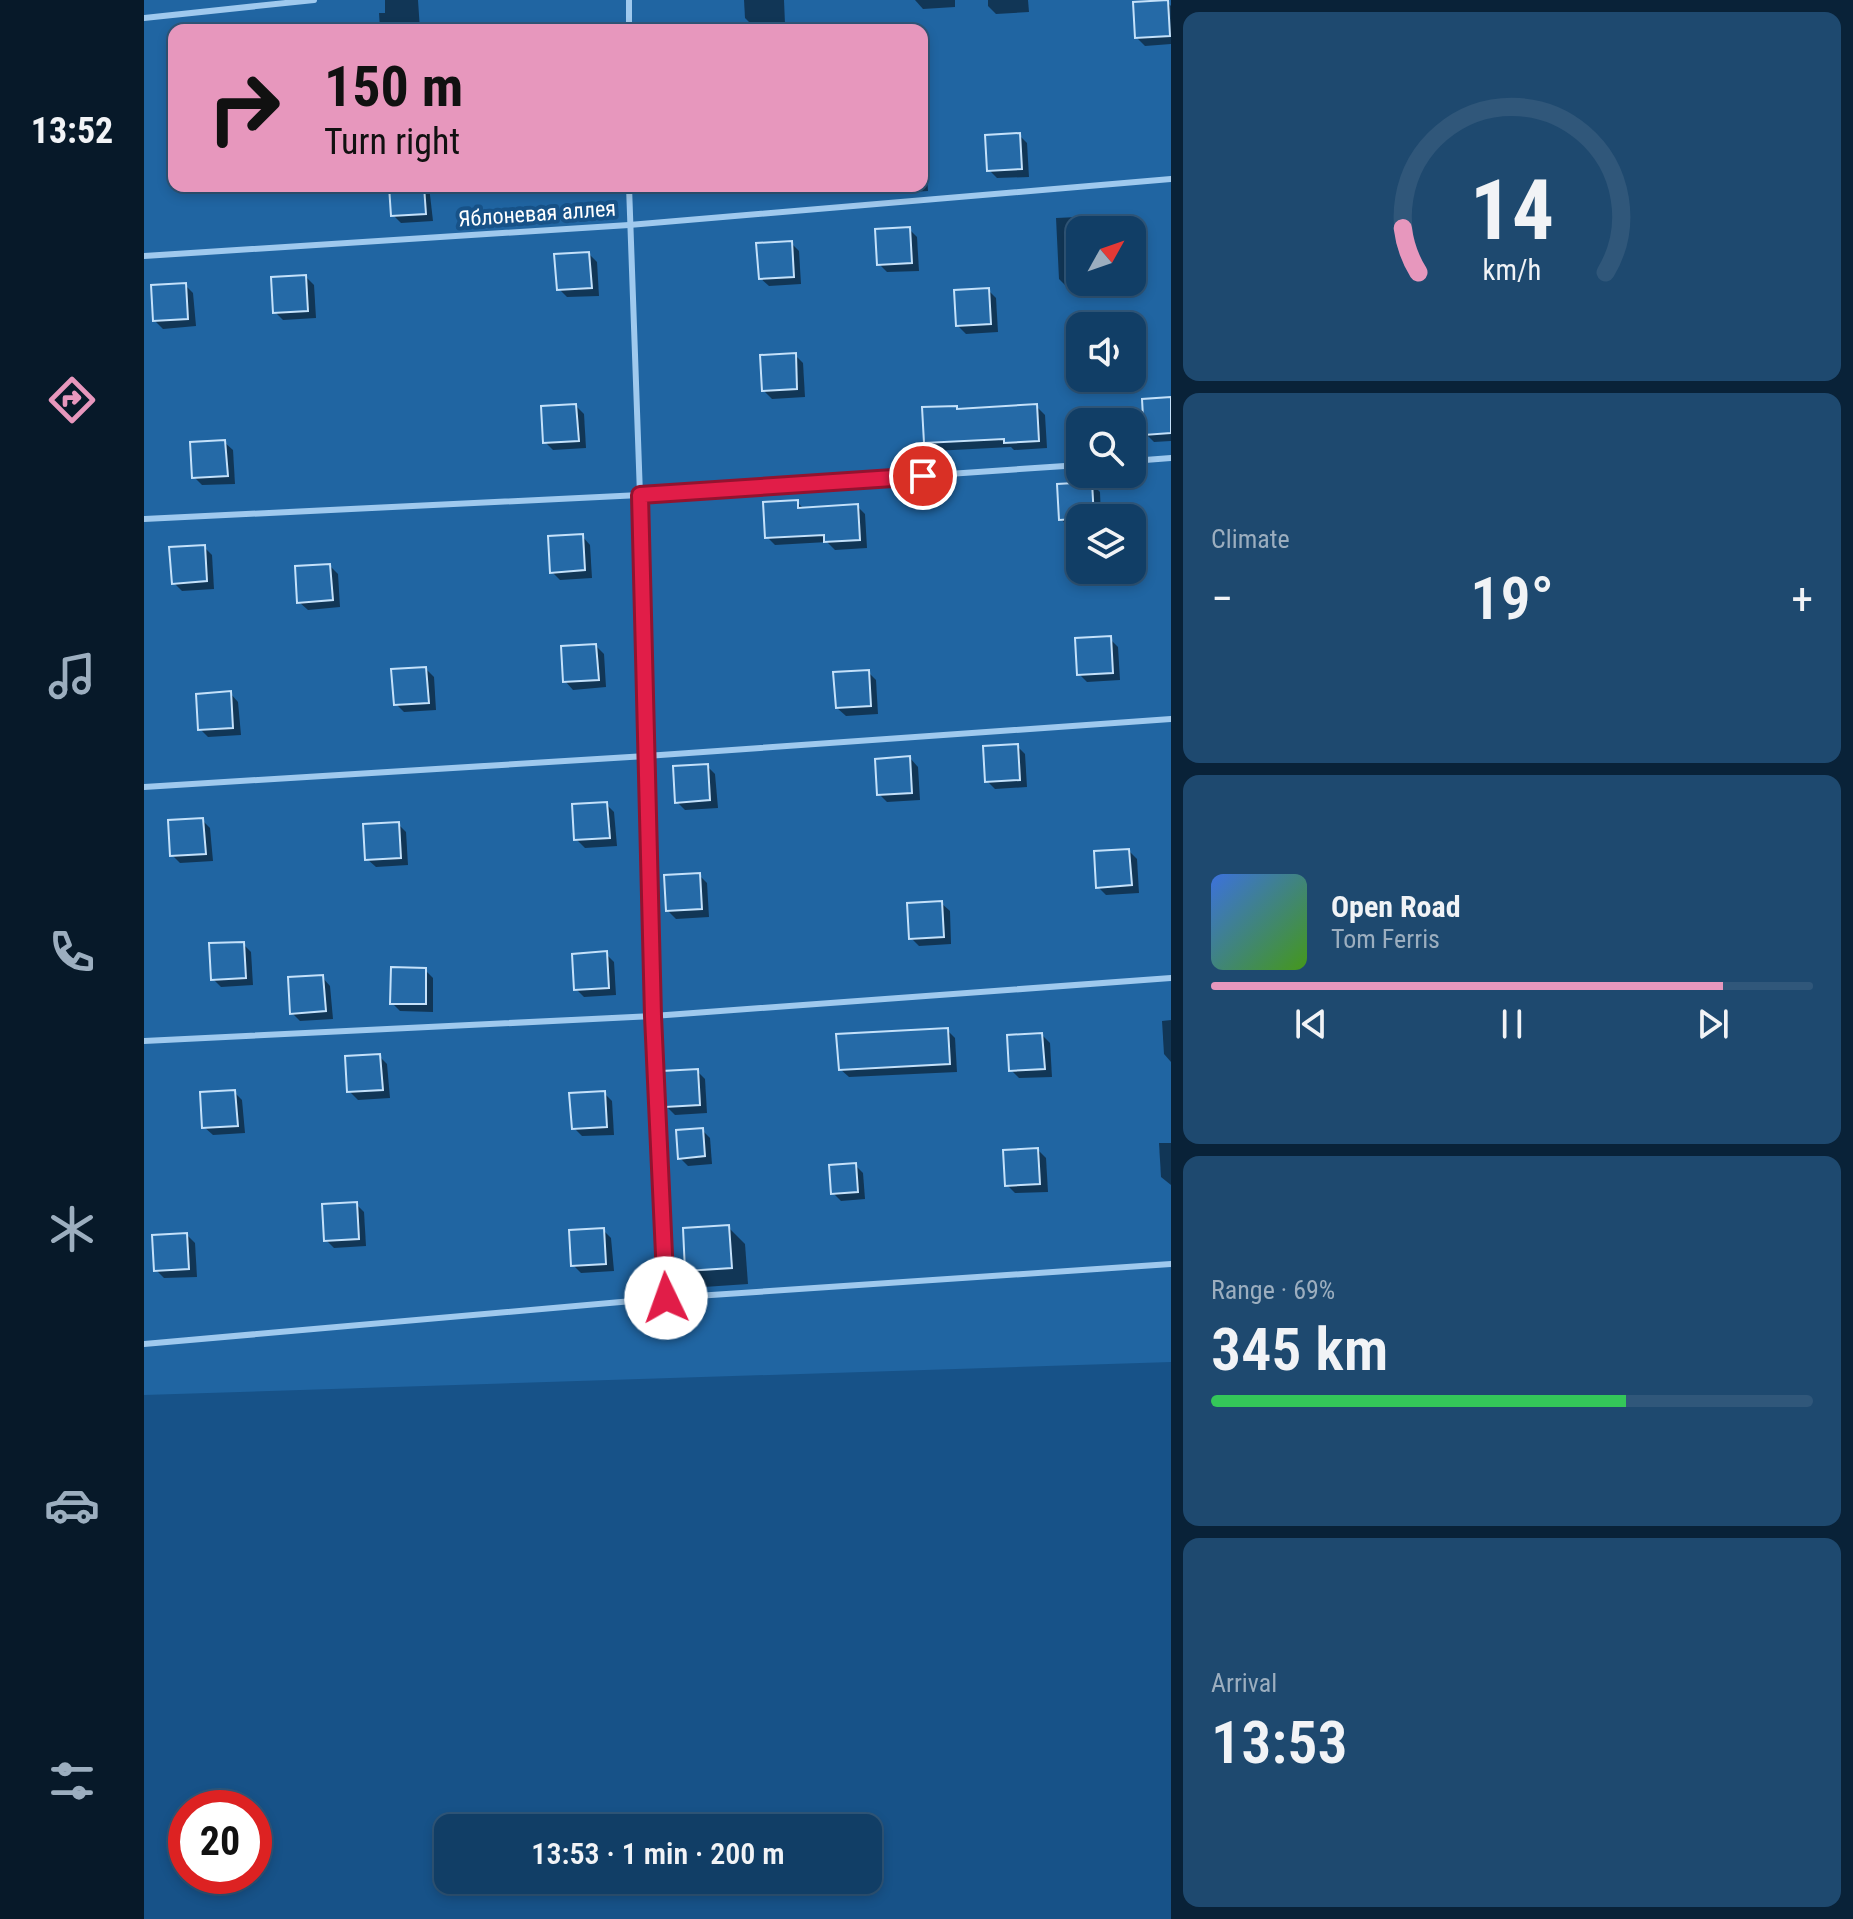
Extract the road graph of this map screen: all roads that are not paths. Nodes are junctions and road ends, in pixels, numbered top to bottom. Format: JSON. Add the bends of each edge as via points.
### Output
{"nodes":[{"id":1,"x":314,"y":0,"type":"edge"},
{"id":2,"x":629,"y":0,"type":"edge"},
{"id":3,"x":144,"y":18,"type":"edge"},
{"id":4,"x":629,"y":24,"type":"edge"},
{"id":5,"x":1171,"y":179,"type":"edge"},
{"id":6,"x":629,"y":192,"type":"edge"},
{"id":7,"x":629,"y":225,"type":"junction"},
{"id":8,"x":144,"y":256,"type":"edge"},
{"id":9,"x":1171,"y":458,"type":"edge"},
{"id":10,"x":1146,"y":460,"type":"edge"},
{"id":11,"x":1066,"y":466,"type":"edge"},
{"id":12,"x":640,"y":495,"type":"junction"},
{"id":13,"x":144,"y":519,"type":"edge"},
{"id":14,"x":1171,"y":719,"type":"edge"},
{"id":15,"x":646,"y":756,"type":"junction"},
{"id":16,"x":144,"y":787,"type":"edge"},
{"id":17,"x":1171,"y":978,"type":"edge"},
{"id":18,"x":653,"y":1016,"type":"junction"},
{"id":19,"x":144,"y":1041,"type":"edge"},
{"id":20,"x":1171,"y":1264,"type":"edge"},
{"id":21,"x":666,"y":1298,"type":"junction"},
{"id":22,"x":144,"y":1344,"type":"edge"}],
"edges":[{"from":1,"to":3,"type":"lane"},
{"from":2,"to":4,"type":"lane"},
{"from":5,"to":7,"type":"lane","name":"Яблоневая аллея"},
{"from":6,"to":7,"type":"lane"},
{"from":7,"to":8,"type":"lane","name":"Яблоневая аллея"},
{"from":7,"to":12,"type":"lane"},
{"from":9,"to":10,"type":"lane"},
{"from":11,"to":12,"type":"lane"},
{"from":12,"to":13,"type":"lane"},
{"from":12,"to":15,"type":"lane"},
{"from":14,"to":15,"type":"lane"},
{"from":15,"to":16,"type":"lane"},
{"from":15,"to":18,"type":"lane"},
{"from":17,"to":18,"type":"lane"},
{"from":18,"to":19,"type":"lane"},
{"from":18,"to":21,"type":"lane"},
{"from":20,"to":21,"type":"lane"},
{"from":21,"to":22,"type":"lane"}]}
